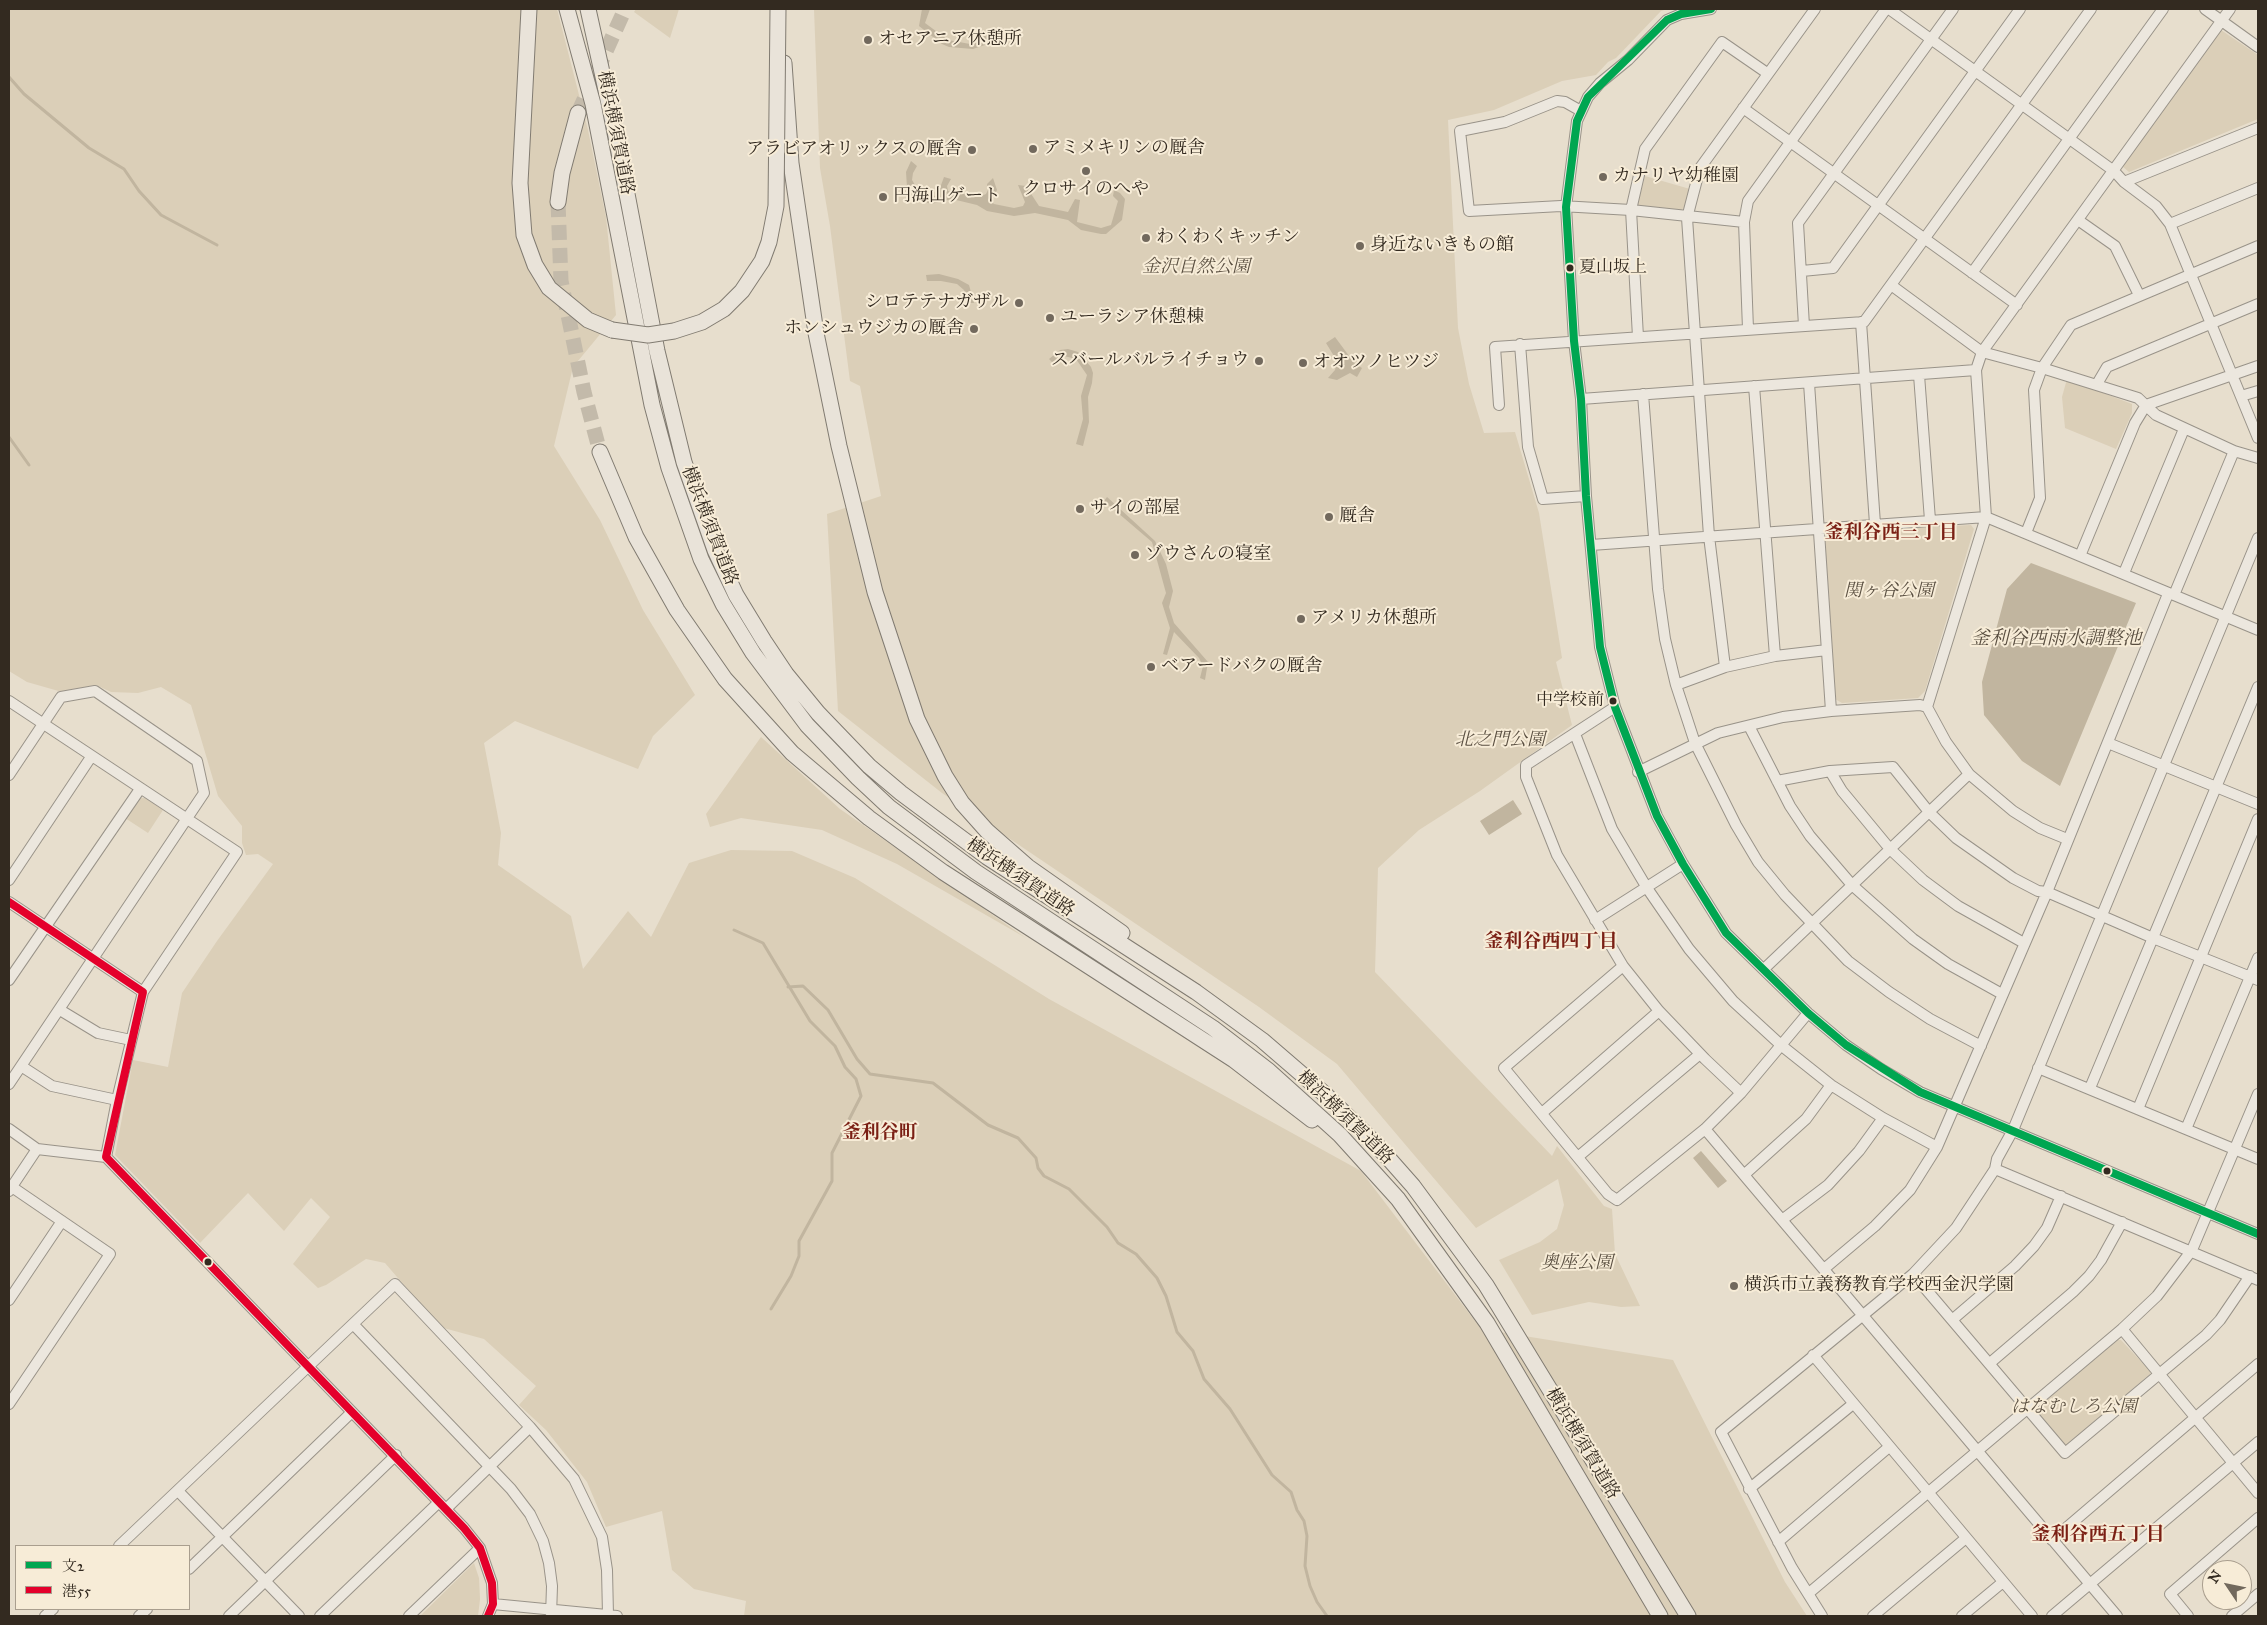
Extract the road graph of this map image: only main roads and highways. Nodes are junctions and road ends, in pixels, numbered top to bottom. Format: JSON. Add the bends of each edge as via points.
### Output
{"nodes":[{"id":1,"x":529,"y":9,"type":"edge"},
{"id":2,"x":567,"y":9,"type":"edge"},
{"id":3,"x":588,"y":9,"type":"edge"},
{"id":4,"x":780,"y":9,"type":"edge"},
{"id":5,"x":578,"y":113,"type":"tunnel mouth"},
{"id":6,"x":558,"y":202,"type":"tunnel mouth"},
{"id":7,"x":600,"y":452,"type":"tunnel mouth"},
{"id":8,"x":1327,"y":1096,"type":"junction"},
{"id":9,"x":1378,"y":1175,"type":"junction"},
{"id":10,"x":1660,"y":1616,"type":"edge"},
{"id":11,"x":1688,"y":1616,"type":"edge"}],
"edges":[{"from":1,"to":4,"type":"highway","bridge":true,"via":[[520,184],[524,235],[534,265],[549,288],[588,320],[628,334],[674,331],[702,322],[724,309],[742,292],[762,261],[776,206]]},
{"from":2,"to":9,"type":"highway","name":"横浜横須賀道路","via":[[592,104],[646,378],[669,468],[701,559],[723,604],[753,653],[831,751],[889,807],[976,872],[1213,1028],[1305,1102]]},
{"from":3,"to":8,"type":"highway","name":"横浜横須賀道路","via":[[657,352],[684,462],[715,550],[736,595],[764,641],[811,704],[869,766],[942,825],[1041,894],[1196,992],[1262,1040]]},
{"from":4,"to":8,"type":"highway","bridge":true,"via":[[786,114],[801,240],[818,342],[880,609],[928,744],[962,803],[987,831],[1028,867],[1250,1021]]},
{"from":5,"to":6,"type":"highway","via":[[562,172]]},
{"from":7,"to":9,"type":"highway","via":[[613,488],[652,569],[677,610],[725,679],[777,738],[822,780],[884,829],[1014,919],[1234,1060]]},
{"from":8,"to":11,"type":"highway","name":"横浜横須賀道路","via":[[1375,1143],[1412,1186],[1486,1285]]},
{"from":9,"to":10,"type":"highway","name":"横浜横須賀道路","via":[[1487,1323]]}]}
